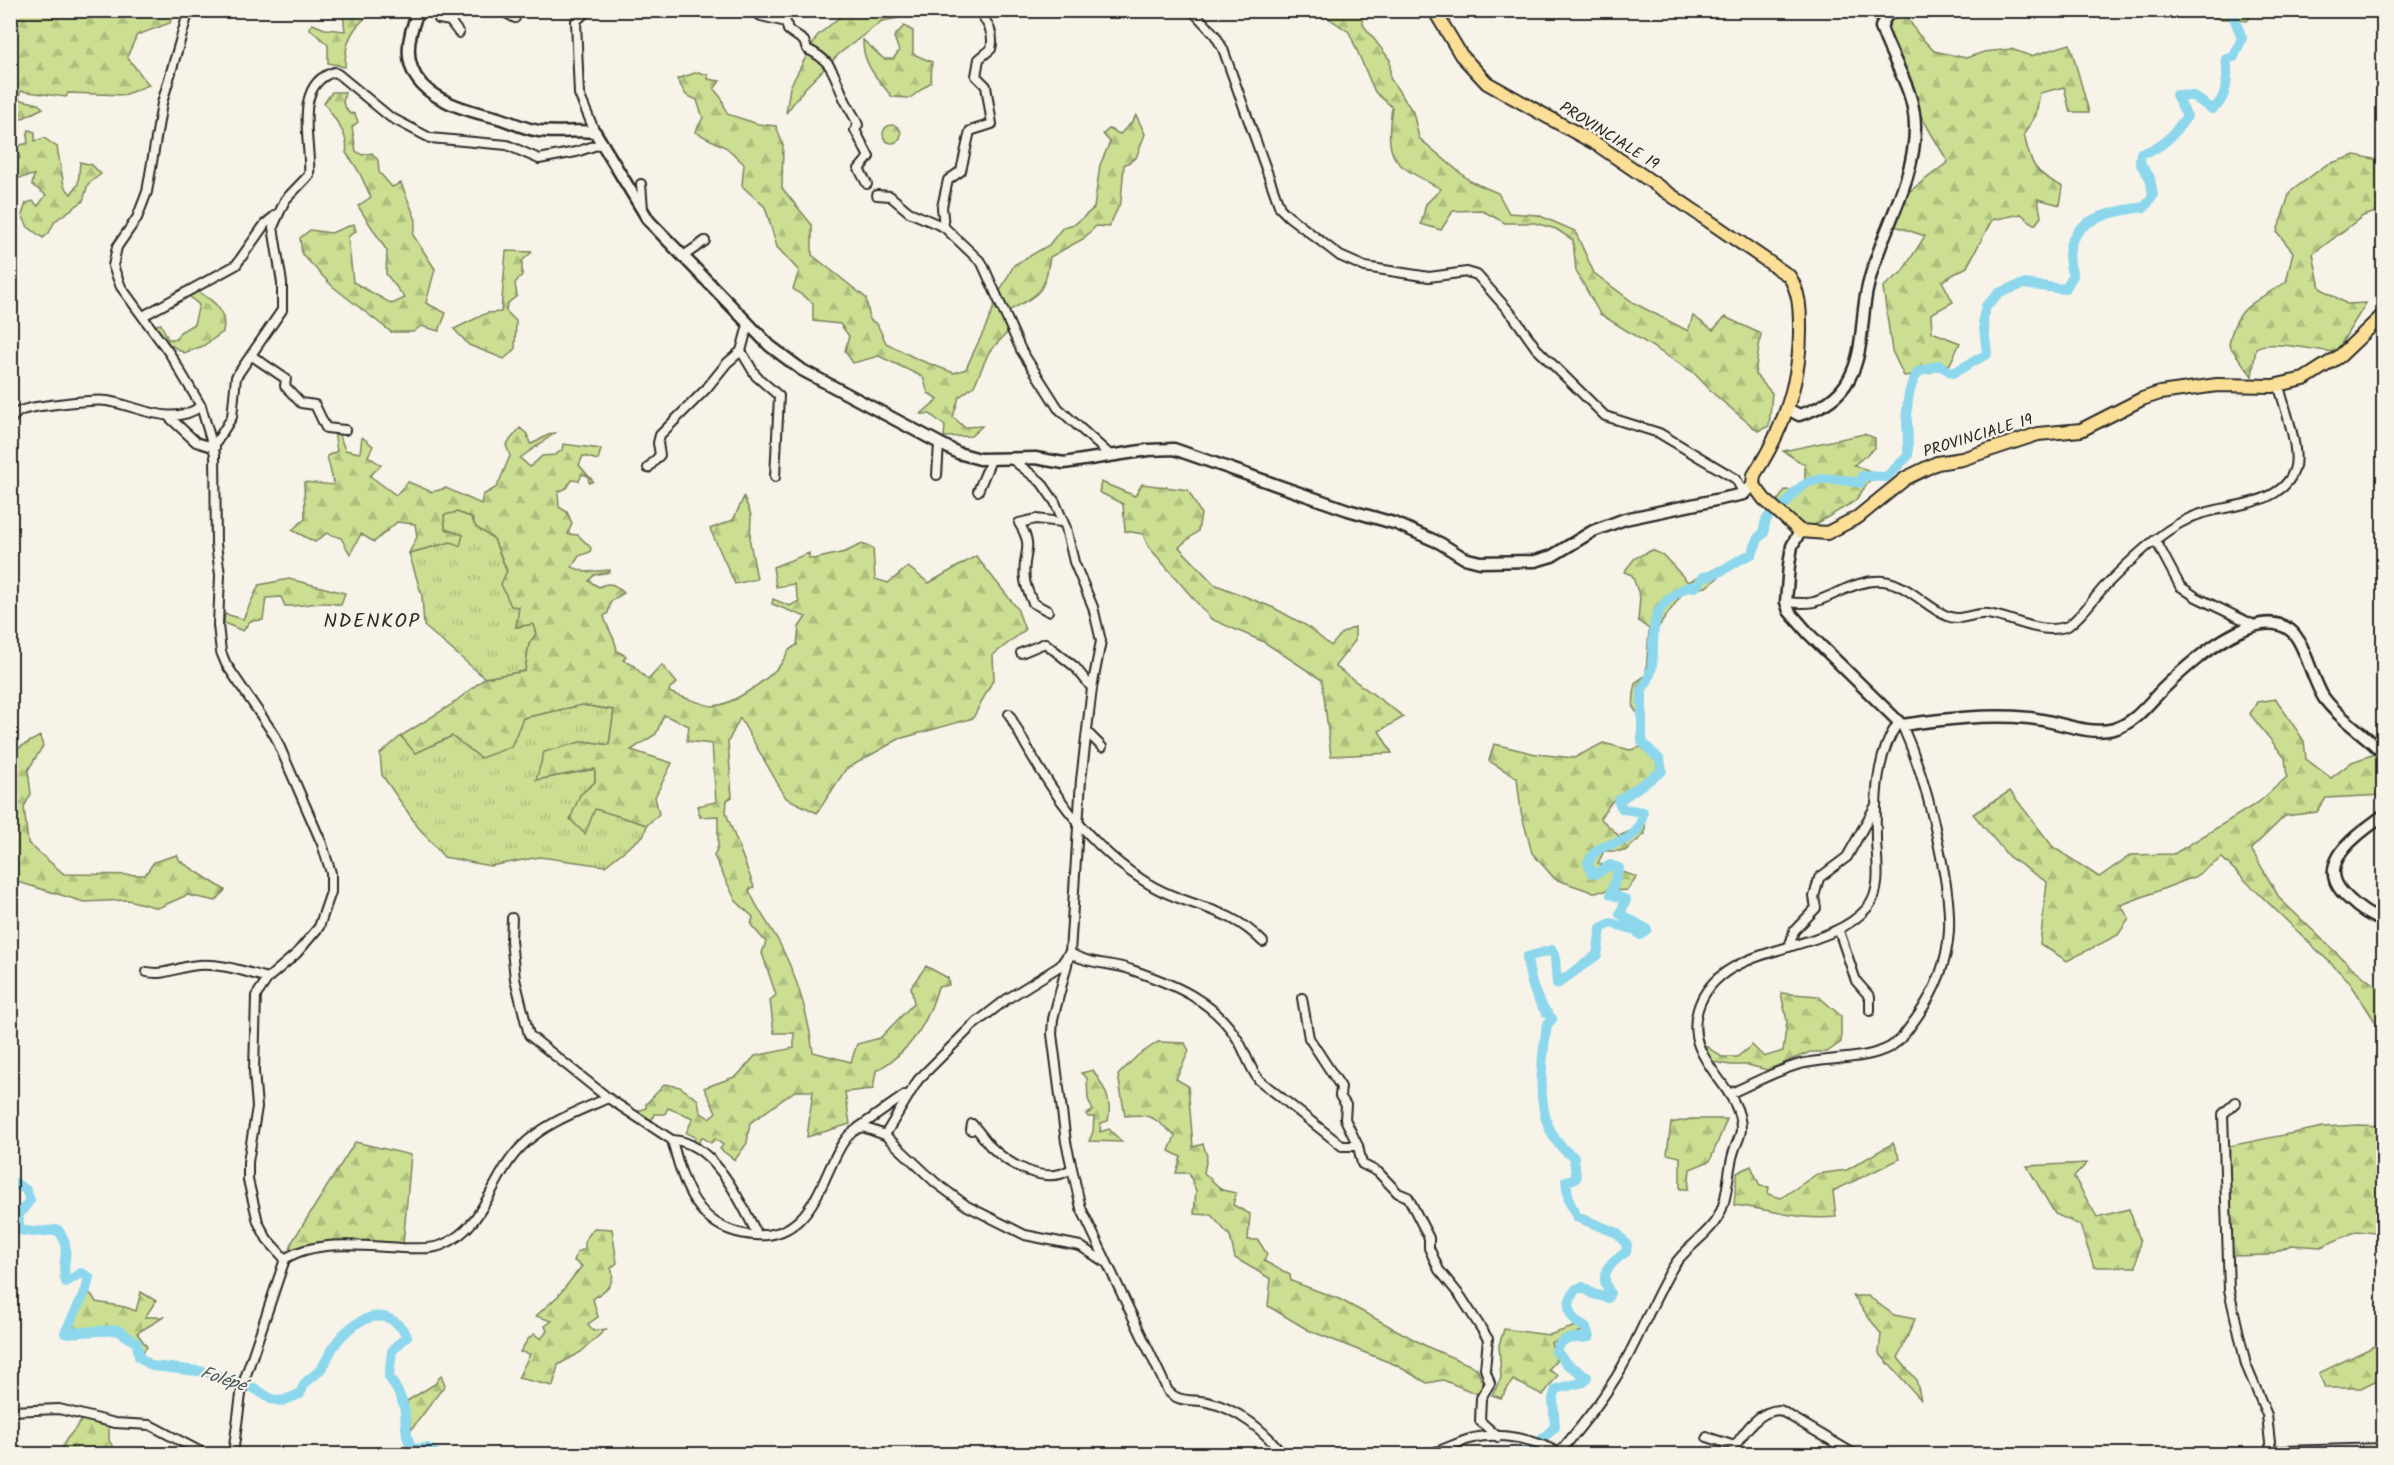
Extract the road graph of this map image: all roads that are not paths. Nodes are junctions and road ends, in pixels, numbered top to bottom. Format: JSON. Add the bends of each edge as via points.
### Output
{"nodes":[{"id":1,"x":189,"y":10,"type":"edge"},
{"id":2,"x":418,"y":10,"type":"edge"},
{"id":3,"x":438,"y":10,"type":"edge"},
{"id":4,"x":500,"y":10,"type":"edge"},
{"id":5,"x":588,"y":10,"type":"edge"},
{"id":6,"x":752,"y":10,"type":"edge"},
{"id":7,"x":979,"y":10,"type":"edge"},
{"id":8,"x":1192,"y":10,"type":"edge"},
{"id":9,"x":1434,"y":10,"type":"edge"},
{"id":10,"x":1893,"y":10,"type":"edge"},
{"id":11,"x":515,"y":18,"type":"dead end"},
{"id":12,"x":459,"y":33,"type":"dead end"},
{"id":13,"x":595,"y":132,"type":"junction"},
{"id":14,"x":603,"y":143,"type":"junction"},
{"id":15,"x":642,"y":184,"type":"dead end"},
{"id":16,"x":867,"y":184,"type":"dead end"},
{"id":17,"x":877,"y":195,"type":"dead end"},
{"id":18,"x":643,"y":212,"type":"junction"},
{"id":19,"x":276,"y":215,"type":"junction"},
{"id":20,"x":944,"y":227,"type":"junction"},
{"id":21,"x":705,"y":241,"type":"dead end"},
{"id":22,"x":682,"y":257,"type":"junction"},
{"id":23,"x":2384,"y":314,"type":"edge"},
{"id":24,"x":143,"y":316,"type":"junction"},
{"id":25,"x":748,"y":325,"type":"junction"},
{"id":26,"x":741,"y":351,"type":"junction"},
{"id":27,"x":252,"y":356,"type":"junction"},
{"id":28,"x":2279,"y":386,"type":"junction"},
{"id":29,"x":201,"y":406,"type":"junction"},
{"id":30,"x":1788,"y":409,"type":"junction"},
{"id":31,"x":168,"y":416,"type":"junction"},
{"id":32,"x":10,"y":421,"type":"edge"},
{"id":33,"x":345,"y":430,"type":"dead end"},
{"id":34,"x":939,"y":444,"type":"junction"},
{"id":35,"x":215,"y":447,"type":"junction"},
{"id":36,"x":1110,"y":455,"type":"junction"},
{"id":37,"x":991,"y":460,"type":"junction"},
{"id":38,"x":1013,"y":460,"type":"junction"},
{"id":39,"x":648,"y":468,"type":"dead end"},
{"id":40,"x":937,"y":475,"type":"dead end"},
{"id":41,"x":775,"y":477,"type":"dead end"},
{"id":42,"x":1753,"y":484,"type":"junction"},
{"id":43,"x":978,"y":491,"type":"dead end"},
{"id":44,"x":1744,"y":494,"type":"junction"},
{"id":45,"x":1061,"y":522,"type":"junction"},
{"id":46,"x":1800,"y":531,"type":"junction"},
{"id":47,"x":2156,"y":541,"type":"junction"},
{"id":48,"x":1786,"y":602,"type":"junction"},
{"id":49,"x":1048,"y":611,"type":"dead end"},
{"id":50,"x":2254,"y":625,"type":"junction"},
{"id":51,"x":1021,"y":653,"type":"dead end"},
{"id":52,"x":1092,"y":688,"type":"junction"},
{"id":53,"x":1009,"y":714,"type":"dead end"},
{"id":54,"x":1900,"y":724,"type":"junction"},
{"id":55,"x":1087,"y":732,"type":"junction"},
{"id":56,"x":1102,"y":747,"type":"dead end"},
{"id":57,"x":2384,"y":754,"type":"edge"},
{"id":58,"x":1876,"y":805,"type":"junction"},
{"id":59,"x":2384,"y":815,"type":"edge"},
{"id":60,"x":1080,"y":826,"type":"junction"},
{"id":61,"x":512,"y":918,"type":"dead end"},
{"id":62,"x":2384,"y":921,"type":"edge"},
{"id":63,"x":1839,"y":931,"type":"junction"},
{"id":64,"x":1263,"y":942,"type":"dead end"},
{"id":65,"x":1789,"y":947,"type":"junction"},
{"id":66,"x":1070,"y":953,"type":"junction"},
{"id":67,"x":147,"y":972,"type":"dead end"},
{"id":68,"x":268,"y":978,"type":"junction"},
{"id":69,"x":1302,"y":998,"type":"dead end"},
{"id":70,"x":1870,"y":1011,"type":"dead end"},
{"id":71,"x":908,"y":1093,"type":"junction"},
{"id":72,"x":1728,"y":1094,"type":"junction"},
{"id":73,"x":608,"y":1098,"type":"junction"},
{"id":74,"x":2236,"y":1102,"type":"dead end"},
{"id":75,"x":857,"y":1129,"type":"junction"},
{"id":76,"x":971,"y":1130,"type":"dead end"},
{"id":77,"x":885,"y":1135,"type":"junction"},
{"id":78,"x":672,"y":1140,"type":"junction"},
{"id":79,"x":1358,"y":1146,"type":"junction"},
{"id":80,"x":1071,"y":1169,"type":"junction"},
{"id":81,"x":757,"y":1234,"type":"junction"},
{"id":82,"x":285,"y":1259,"type":"junction"},
{"id":83,"x":1104,"y":1262,"type":"junction"},
{"id":84,"x":10,"y":1411,"type":"edge"},
{"id":85,"x":1498,"y":1437,"type":"junction"},
{"id":86,"x":1707,"y":1437,"type":"dead end"},
{"id":87,"x":2384,"y":1448,"type":"edge"},
{"id":88,"x":2271,"y":1452,"type":"junction"},
{"id":89,"x":1559,"y":1454,"type":"edge"},
{"id":90,"x":205,"y":1455,"type":"edge"},
{"id":91,"x":232,"y":1455,"type":"edge"},
{"id":92,"x":1282,"y":1455,"type":"edge"},
{"id":93,"x":1429,"y":1455,"type":"edge"},
{"id":94,"x":1854,"y":1455,"type":"edge"},
{"id":95,"x":2261,"y":1455,"type":"edge"}],
"edges":[{"from":1,"to":24,"type":"street","via":[[162,103],[145,200],[113,259],[115,277]]},
{"from":2,"to":13,"type":"street","via":[[408,38],[409,63],[441,102],[536,130]]},
{"from":3,"to":12,"type":"street","via":[[439,20],[450,21]]},
{"from":4,"to":11,"type":"street"},
{"from":5,"to":13,"type":"street","via":[[576,21],[579,94]]},
{"from":6,"to":16,"type":"street","via":[[786,22],[788,30],[804,41],[807,49],[823,56],[835,72],[869,157],[859,169]]},
{"from":7,"to":20,"type":"street","via":[[993,39],[991,49],[979,59],[976,76],[986,86],[992,124],[970,131],[962,171],[948,180],[942,207]]},
{"from":8,"to":44,"type":"street","via":[[1223,49],[1283,211],[1340,256],[1365,267],[1429,278],[1467,272],[1477,275],[1536,348],[1605,416],[1659,433],[1736,479]]},
{"from":9,"to":30,"type":"main road","name":"PROVINCIALE 19","via":[[1461,55],[1487,83],[1598,145],[1789,276],[1799,302],[1800,336],[1798,371]]},
{"from":10,"to":30,"type":"street","via":[[1881,27],[1911,98],[1914,137],[1906,179],[1868,284],[1860,351],[1849,379],[1835,397],[1808,412],[1799,415]]},
{"from":13,"to":14,"type":"street"},
{"from":14,"to":18,"type":"street"},
{"from":14,"to":19,"type":"street","via":[[539,159],[507,145],[430,138],[390,117],[338,74],[331,73],[316,87],[307,106],[309,175]]},
{"from":15,"to":18,"type":"street"},
{"from":17,"to":20,"type":"street","via":[[890,196],[909,212]]},
{"from":18,"to":22,"type":"street"},
{"from":19,"to":24,"type":"street","via":[[236,265]]},
{"from":19,"to":27,"type":"street","via":[[273,234],[282,283],[282,310]]},
{"from":20,"to":36,"type":"street","via":[[982,263],[1021,350],[1058,408]]},
{"from":21,"to":22,"type":"street"},
{"from":22,"to":25,"type":"street"},
{"from":23,"to":28,"type":"main road","name":"PROVINCIALE 19","via":[[2331,363],[2304,379]]},
{"from":24,"to":29,"type":"street"},
{"from":25,"to":26,"type":"street"},
{"from":25,"to":34,"type":"street","via":[[802,370]]},
{"from":26,"to":39,"type":"street","via":[[660,435],[660,455]]},
{"from":26,"to":41,"type":"street","via":[[756,376],[779,396]]},
{"from":27,"to":33,"type":"street","via":[[286,379],[285,386],[301,403],[315,405],[326,428]]},
{"from":27,"to":35,"type":"street","via":[[236,377],[232,417]]},
{"from":28,"to":46,"type":"main road","name":"PROVINCIALE 19","via":[[2217,385],[2149,396],[2081,430],[2038,434],[1962,459],[1937,463],[1906,478],[1858,517],[1827,533]]},
{"from":28,"to":47,"type":"street","via":[[2293,442],[2292,474],[2269,498],[2204,512]]},
{"from":29,"to":31,"type":"street"},
{"from":29,"to":35,"type":"street"},
{"from":30,"to":42,"type":"main road","name":"PROVINCIALE 19"},
{"from":31,"to":32,"type":"street","via":[[94,400],[24,410]]},
{"from":31,"to":35,"type":"street","via":[[196,442]]},
{"from":34,"to":37,"type":"street","via":[[967,456]]},
{"from":34,"to":40,"type":"street"},
{"from":35,"to":68,"type":"street","via":[[221,652],[285,755],[322,844],[332,882],[319,927]]},
{"from":36,"to":38,"type":"street","via":[[1064,463],[1035,458]]},
{"from":36,"to":44,"type":"street","via":[[1163,449],[1184,451],[1397,524],[1464,558],[1496,563],[1535,561],[1625,519]]},
{"from":37,"to":38,"type":"street"},
{"from":37,"to":43,"type":"street"},
{"from":38,"to":45,"type":"street","via":[[1044,485]]},
{"from":42,"to":44,"type":"street"},
{"from":42,"to":46,"type":"main road"},
{"from":45,"to":49,"type":"street","via":[[1036,519],[1019,523],[1029,547],[1024,581],[1033,603]]},
{"from":45,"to":52,"type":"street","via":[[1093,607],[1101,641]]},
{"from":46,"to":48,"type":"street","via":[[1790,555]]},
{"from":47,"to":48,"type":"street","via":[[2105,586],[2076,620],[2060,629],[1988,614],[1951,618],[1893,583],[1883,581],[1844,588],[1812,602]]},
{"from":47,"to":50,"type":"street","via":[[2180,586]]},
{"from":48,"to":54,"type":"street","via":[[1809,634]]},
{"from":50,"to":54,"type":"street","via":[[2218,642],[2131,721],[2113,729],[2094,730],[2011,717]]},
{"from":50,"to":57,"type":"street","via":[[2277,624],[2295,634],[2314,682],[2326,700]]},
{"from":51,"to":52,"type":"street","via":[[1045,643],[1075,667]]},
{"from":52,"to":55,"type":"street"},
{"from":53,"to":60,"type":"street"},
{"from":54,"to":58,"type":"street","via":[[1883,750]]},
{"from":54,"to":72,"type":"street","via":[[1927,791],[1950,903],[1947,948],[1937,982],[1914,1021],[1890,1047],[1799,1064]]},
{"from":55,"to":56,"type":"street"},
{"from":55,"to":60,"type":"street"},
{"from":58,"to":63,"type":"street","via":[[1875,893],[1855,921]]},
{"from":58,"to":65,"type":"street","via":[[1847,857],[1820,878],[1814,897],[1816,908],[1794,931]]},
{"from":59,"to":62,"type":"street","via":[[2347,844],[2334,872],[2336,884],[2345,895],[2361,910]]},
{"from":60,"to":64,"type":"street","via":[[1112,859],[1156,888],[1237,919]]},
{"from":60,"to":66,"type":"street"},
{"from":61,"to":73,"type":"street","via":[[515,979],[529,1035]]},
{"from":63,"to":65,"type":"street"},
{"from":63,"to":70,"type":"street","via":[[1856,981],[1870,998]]},
{"from":65,"to":72,"type":"street","via":[[1739,965],[1703,997],[1695,1025],[1698,1042],[1706,1063]]},
{"from":66,"to":71,"type":"street","via":[[1060,966],[972,1026]]},
{"from":66,"to":79,"type":"street","via":[[1084,960],[1125,967],[1186,990],[1234,1035],[1250,1070],[1259,1080],[1342,1146]]},
{"from":66,"to":80,"type":"street","via":[[1053,1019],[1052,1044]]},
{"from":67,"to":68,"type":"street","via":[[158,974],[195,965],[216,965]]},
{"from":68,"to":82,"type":"street","via":[[256,996],[256,1107],[247,1174],[256,1218],[267,1239]]},
{"from":69,"to":79,"type":"street","via":[[1309,1038],[1341,1087],[1345,1119]]},
{"from":71,"to":75,"type":"street"},
{"from":71,"to":77,"type":"street"},
{"from":72,"to":89,"type":"street","via":[[1741,1131],[1729,1165],[1719,1217],[1682,1253],[1621,1369]]},
{"from":73,"to":78,"type":"street"},
{"from":73,"to":82,"type":"street","via":[[568,1116],[525,1143],[503,1171],[482,1213],[442,1245],[332,1247],[304,1251]]},
{"from":74,"to":88,"type":"street","via":[[2223,1114],[2227,1272],[2244,1356],[2267,1415]]},
{"from":75,"to":77,"type":"street","via":[[870,1128]]},
{"from":75,"to":81,"type":"street","via":[[845,1138],[823,1186],[806,1211],[780,1231]]},
{"from":76,"to":80,"type":"street","via":[[972,1124],[1001,1155],[1041,1176],[1061,1176]]},
{"from":77,"to":83,"type":"street","via":[[967,1206],[1025,1235],[1080,1246]]},
{"from":78,"to":81,"type":"street","via":[[698,1147],[734,1191]]},
{"from":78,"to":81,"type":"street","via":[[684,1182],[707,1217],[726,1229]]},
{"from":79,"to":85,"type":"street","via":[[1362,1164],[1408,1197],[1439,1270],[1488,1339],[1485,1369],[1490,1383],[1481,1398],[1480,1421]]},
{"from":80,"to":83,"type":"street","via":[[1080,1208]]},
{"from":82,"to":91,"type":"street","via":[[243,1384]]},
{"from":83,"to":92,"type":"street","via":[[1172,1395],[1208,1402],[1230,1412],[1268,1435]]},
{"from":84,"to":90,"type":"street","via":[[58,1409],[115,1423],[150,1425]]},
{"from":85,"to":89,"type":"street","via":[[1537,1444]]},
{"from":85,"to":93,"type":"street","via":[[1473,1438]]},
{"from":86,"to":94,"type":"street","via":[[1735,1446],[1756,1420],[1780,1410]]},
{"from":87,"to":88,"type":"street"},
{"from":88,"to":95,"type":"street"}]}
